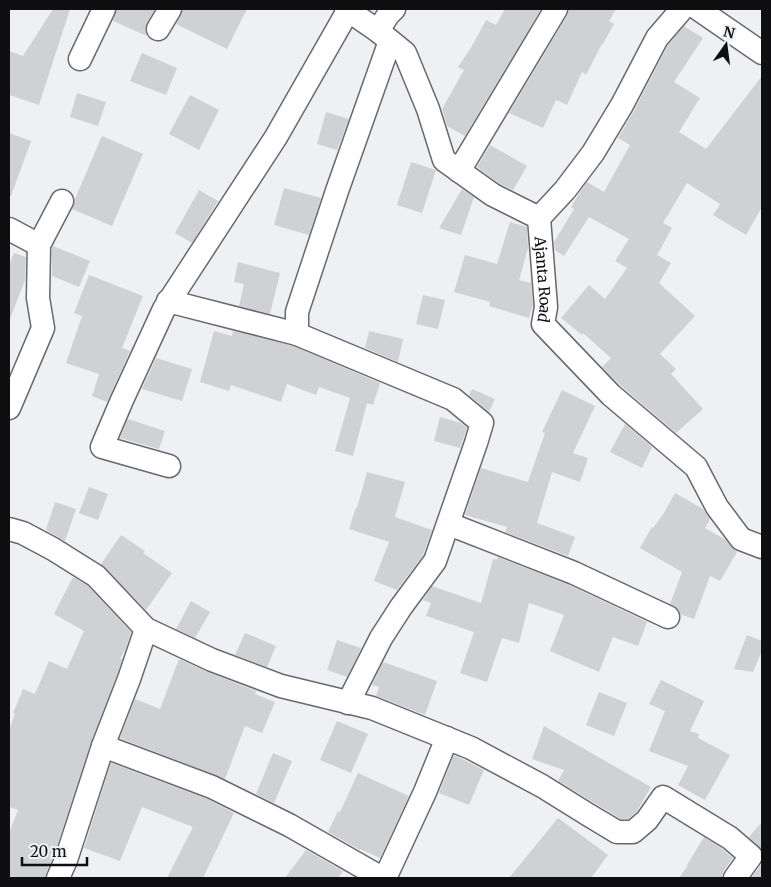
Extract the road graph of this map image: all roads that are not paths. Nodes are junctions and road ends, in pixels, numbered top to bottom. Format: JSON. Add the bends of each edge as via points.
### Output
{"nodes":[{"id":1,"x":104,"y":9,"type":"edge"},
{"id":2,"x":170,"y":9,"type":"edge"},
{"id":3,"x":348,"y":9,"type":"edge"},
{"id":4,"x":394,"y":9,"type":"edge"},
{"id":5,"x":556,"y":9,"type":"edge"},
{"id":6,"x":682,"y":9,"type":"edge"},
{"id":7,"x":698,"y":9,"type":"edge"},
{"id":8,"x":158,"y":29,"type":"dead end"},
{"id":9,"x":384,"y":36,"type":"junction"},
{"id":10,"x":762,"y":53,"type":"edge"},
{"id":11,"x":80,"y":59,"type":"dead end"},
{"id":12,"x":459,"y":171,"type":"junction"},
{"id":13,"x":62,"y":201,"type":"dead end"},
{"id":14,"x":539,"y":218,"type":"junction"},
{"id":15,"x":9,"y":230,"type":"edge"},
{"id":16,"x":39,"y":244,"type":"junction"},
{"id":17,"x":168,"y":301,"type":"junction"},
{"id":18,"x":297,"y":334,"type":"junction"},
{"id":19,"x":9,"y":408,"type":"edge"},
{"id":20,"x":169,"y":466,"type":"dead end"},
{"id":21,"x":449,"y":524,"type":"junction"},
{"id":22,"x":9,"y":529,"type":"edge"},
{"id":23,"x":762,"y":547,"type":"edge"},
{"id":24,"x":668,"y":617,"type":"dead end"},
{"id":25,"x":146,"y":629,"type":"junction"},
{"id":26,"x":348,"y":703,"type":"junction"},
{"id":27,"x":447,"y":738,"type":"junction"},
{"id":28,"x":103,"y":746,"type":"junction"},
{"id":29,"x":756,"y":859,"type":"edge"},
{"id":30,"x":58,"y":878,"type":"edge"},
{"id":31,"x":384,"y":878,"type":"edge"},
{"id":32,"x":735,"y":878,"type":"edge"}],
"edges":[{"from":1,"to":11,"type":"street"},
{"from":2,"to":8,"type":"street"},
{"from":3,"to":9,"type":"street","name":"Ajanta Road"},
{"from":3,"to":17,"type":"street","via":[[276,137]]},
{"from":4,"to":9,"type":"street","via":[[388,15]]},
{"from":5,"to":12,"type":"street"},
{"from":6,"to":14,"type":"street","via":[[657,38],[593,153]]},
{"from":7,"to":10,"type":"street"},
{"from":9,"to":12,"type":"street","name":"Ajanta Road","via":[[405,54],[428,109],[444,160]]},
{"from":9,"to":18,"type":"street","via":[[297,312]]},
{"from":12,"to":14,"type":"street","name":"Ajanta Road","via":[[493,195]]},
{"from":13,"to":16,"type":"street"},
{"from":14,"to":23,"type":"street","name":"Ajanta Road","via":[[546,307],[542,324],[611,395],[696,467],[717,507],[741,539]]},
{"from":15,"to":16,"type":"street"},
{"from":16,"to":19,"type":"street","via":[[38,298],[43,328]]},
{"from":17,"to":18,"type":"street"},
{"from":17,"to":20,"type":"street","via":[[102,447]]},
{"from":18,"to":21,"type":"street","via":[[453,399],[482,423]]},
{"from":21,"to":24,"type":"street","via":[[574,573]]},
{"from":21,"to":26,"type":"street","via":[[435,561],[382,638]]},
{"from":22,"to":25,"type":"street","via":[[53,549],[96,576]]},
{"from":25,"to":26,"type":"street","via":[[212,660],[281,686]]},
{"from":25,"to":28,"type":"street"},
{"from":26,"to":27,"type":"street","via":[[372,708]]},
{"from":27,"to":29,"type":"street","via":[[542,786],[617,832],[633,832],[647,820],[663,797],[730,838]]},
{"from":27,"to":31,"type":"street"},
{"from":28,"to":30,"type":"street"},
{"from":28,"to":31,"type":"street","via":[[212,788],[289,825]]},
{"from":29,"to":32,"type":"street"}]}
